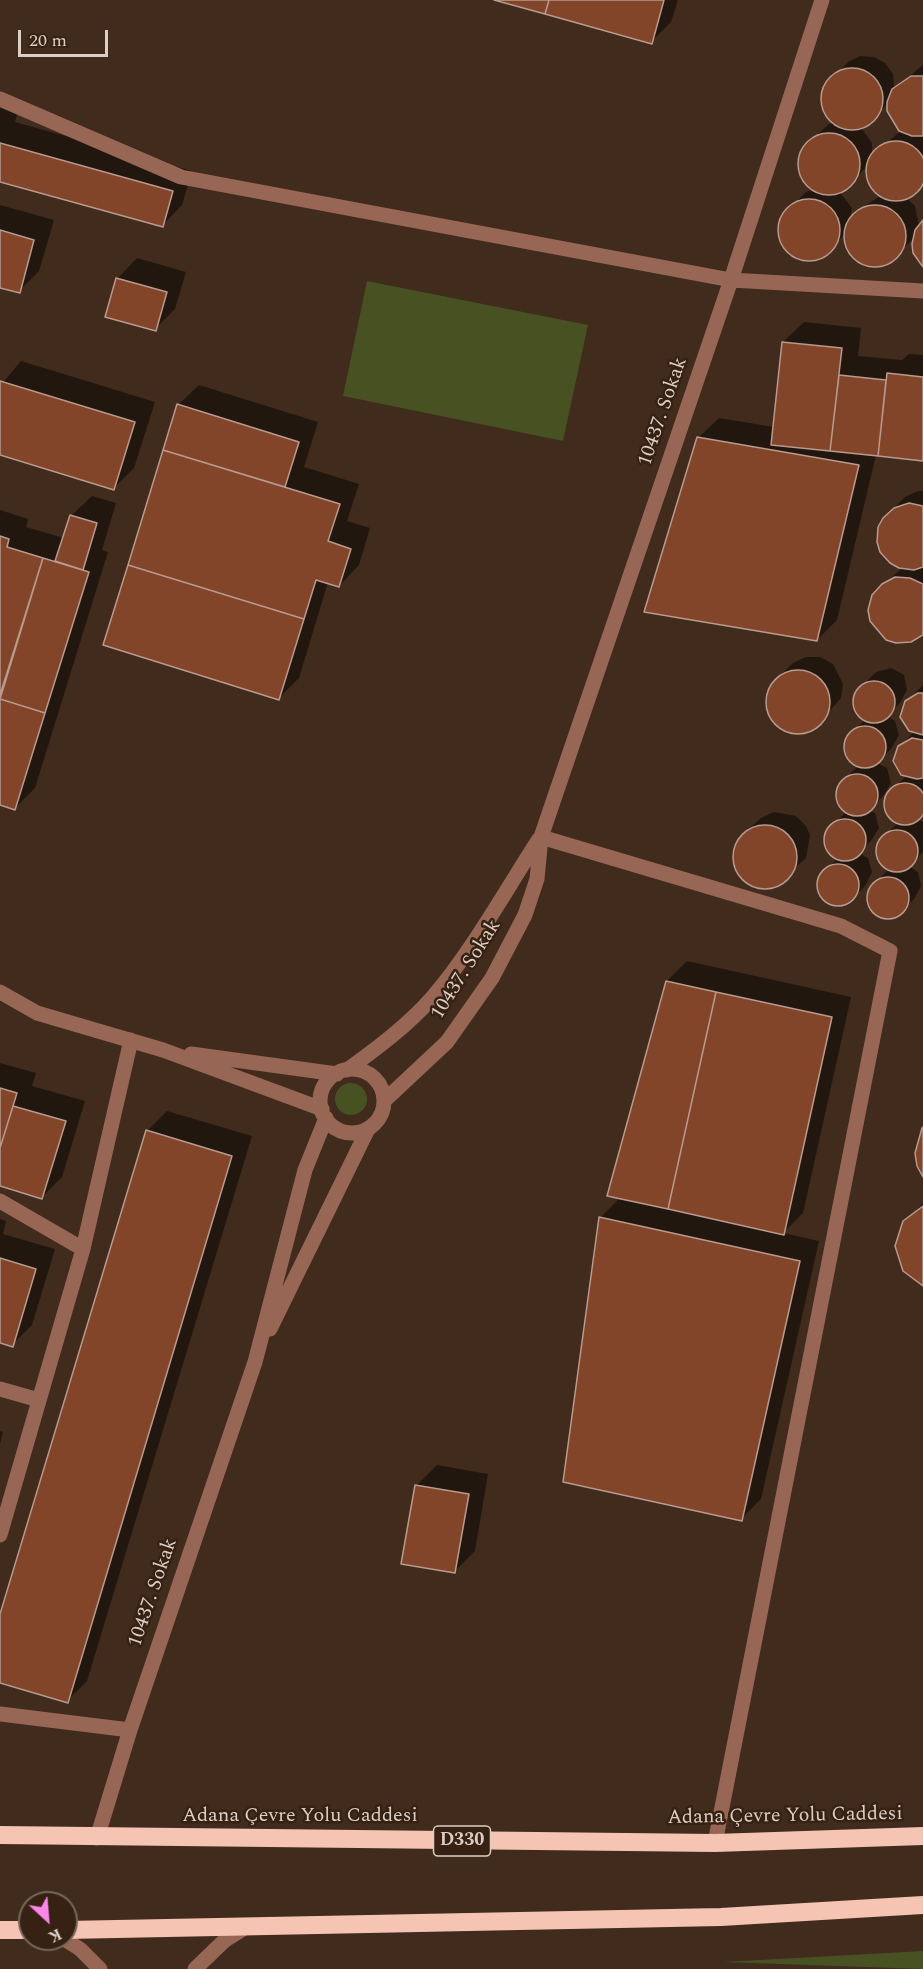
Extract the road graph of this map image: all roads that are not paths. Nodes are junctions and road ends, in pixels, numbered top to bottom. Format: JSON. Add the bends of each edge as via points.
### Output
{"nodes":[{"id":1,"x":822,"y":0,"type":"edge"},
{"id":2,"x":0,"y":99,"type":"edge"},
{"id":3,"x":731,"y":280,"type":"junction"},
{"id":4,"x":923,"y":291,"type":"edge"},
{"id":5,"x":541,"y":837,"type":"junction"},
{"id":6,"x":0,"y":992,"type":"edge"},
{"id":7,"x":131,"y":1040,"type":"junction"},
{"id":8,"x":163,"y":1050,"type":"junction"},
{"id":9,"x":342,"y":1072,"type":"junction"},
{"id":10,"x":384,"y":1101,"type":"junction"},
{"id":11,"x":324,"y":1114,"type":"junction"},
{"id":12,"x":368,"y":1129,"type":"junction"},
{"id":13,"x":0,"y":1201,"type":"edge"},
{"id":14,"x":83,"y":1248,"type":"junction"},
{"id":15,"x":255,"y":1362,"type":"junction"},
{"id":16,"x":0,"y":1389,"type":"edge"},
{"id":17,"x":39,"y":1400,"type":"junction"},
{"id":18,"x":0,"y":1535,"type":"edge"},
{"id":19,"x":0,"y":1714,"type":"edge"},
{"id":20,"x":130,"y":1730,"type":"junction"},
{"id":21,"x":0,"y":1835,"type":"edge"},
{"id":22,"x":923,"y":1836,"type":"edge"},
{"id":23,"x":98,"y":1838,"type":"junction"},
{"id":24,"x":716,"y":1843,"type":"junction"},
{"id":25,"x":923,"y":1905,"type":"edge"},
{"id":26,"x":246,"y":1927,"type":"junction"},
{"id":27,"x":0,"y":1930,"type":"edge"},
{"id":28,"x":18,"y":1930,"type":"edge"},
{"id":29,"x":78,"y":1930,"type":"edge"},
{"id":30,"x":78,"y":1947,"type":"edge"},
{"id":31,"x":100,"y":1969,"type":"edge"},
{"id":32,"x":195,"y":1969,"type":"edge"}],
"edges":[{"from":1,"to":3,"type":"street","name":"10437. Sokak"},
{"from":2,"to":3,"type":"street","via":[[182,177]]},
{"from":3,"to":4,"type":"street"},
{"from":3,"to":5,"type":"street","name":"10437. Sokak"},
{"from":5,"to":9,"type":"street","name":"10437. Sokak","via":[[456,968],[430,1000],[374,1050]]},
{"from":5,"to":10,"type":"street","name":"10437. Sokak","via":[[537,879],[525,915],[492,978],[447,1042]]},
{"from":5,"to":24,"type":"street","via":[[841,926],[890,951]]},
{"from":6,"to":7,"type":"street","via":[[37,1013]]},
{"from":7,"to":8,"type":"street"},
{"from":7,"to":14,"type":"street"},
{"from":8,"to":9,"type":"street"},
{"from":8,"to":11,"type":"street"},
{"from":9,"to":10,"type":"street","via":[[368,1073],[382,1090]]},
{"from":9,"to":11,"type":"street","via":[[323,1089]]},
{"from":10,"to":12,"type":"street","via":[[380,1116]]},
{"from":11,"to":12,"type":"street","via":[[340,1130]]},
{"from":11,"to":15,"type":"street","name":"10437. Sokak","via":[[305,1170]]},
{"from":12,"to":15,"type":"street","name":"10437. Sokak"},
{"from":13,"to":14,"type":"street"},
{"from":14,"to":17,"type":"street"},
{"from":15,"to":20,"type":"street","name":"10437. Sokak"},
{"from":16,"to":17,"type":"street"},
{"from":17,"to":18,"type":"street"},
{"from":19,"to":20,"type":"street"},
{"from":20,"to":23,"type":"street","name":"10437. Sokak"},
{"from":21,"to":23,"type":"highway","name":"Adana Çevre Yolu Caddesi","number":"D330"},
{"from":22,"to":24,"type":"highway","name":"Adana Çevre Yolu Caddesi","number":"D330"},
{"from":23,"to":24,"type":"highway","name":"Adana Çevre Yolu Caddesi","number":"D330"},
{"from":25,"to":26,"type":"highway","via":[[721,1917]]},
{"from":26,"to":29,"type":"highway"},
{"from":26,"to":32,"type":"street","via":[[224,1941]]},
{"from":27,"to":28,"type":"highway"},
{"from":30,"to":31,"type":"street"}]}
